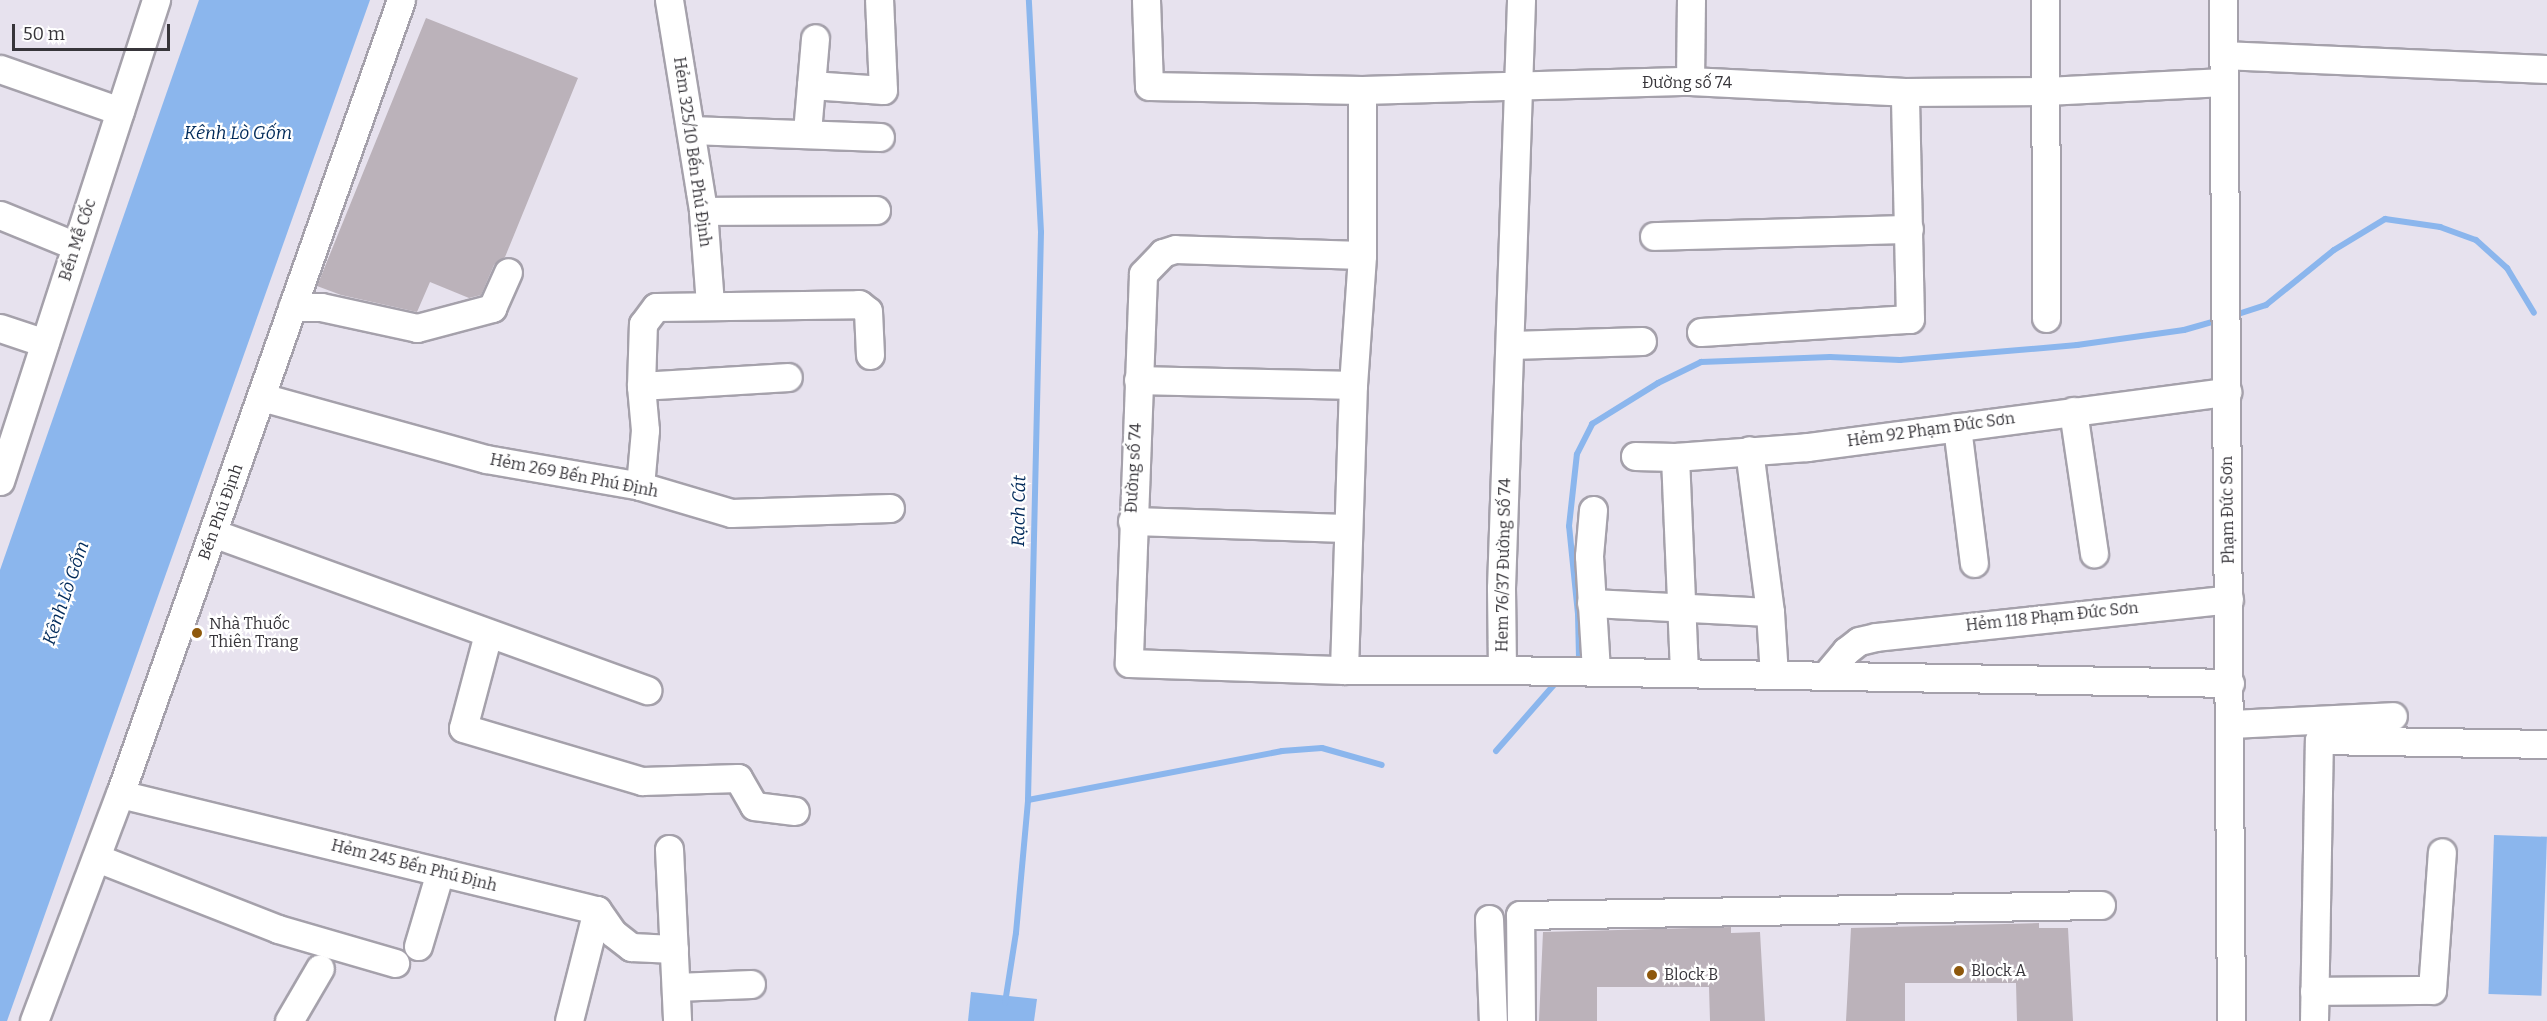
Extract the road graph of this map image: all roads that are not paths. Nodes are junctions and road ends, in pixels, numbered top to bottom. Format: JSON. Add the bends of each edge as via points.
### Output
{"nodes":[{"id":1,"x":156,"y":0,"type":"edge"},
{"id":2,"x":401,"y":0,"type":"edge"},
{"id":3,"x":669,"y":0,"type":"edge"},
{"id":4,"x":879,"y":0,"type":"edge"},
{"id":5,"x":1146,"y":0,"type":"edge"},
{"id":6,"x":1521,"y":0,"type":"edge"},
{"id":7,"x":1691,"y":0,"type":"edge"},
{"id":8,"x":2045,"y":0,"type":"edge"},
{"id":9,"x":2223,"y":0,"type":"edge"},
{"id":10,"x":815,"y":38,"type":"dead end"},
{"id":11,"x":2224,"y":55,"type":"junction"},
{"id":12,"x":0,"y":69,"type":"edge"},
{"id":13,"x":2547,"y":69,"type":"edge"},
{"id":14,"x":1690,"y":81,"type":"junction"},
{"id":15,"x":2224,"y":82,"type":"junction"},
{"id":16,"x":811,"y":85,"type":"junction"},
{"id":17,"x":1520,"y":88,"type":"junction"},
{"id":18,"x":1362,"y":90,"type":"junction"},
{"id":19,"x":2046,"y":91,"type":"junction"},
{"id":20,"x":1905,"y":92,"type":"junction"},
{"id":21,"x":120,"y":111,"type":"junction"},
{"id":22,"x":691,"y":130,"type":"junction"},
{"id":23,"x":807,"y":132,"type":"junction"},
{"id":24,"x":880,"y":137,"type":"dead end"},
{"id":25,"x":876,"y":210,"type":"dead end"},
{"id":26,"x":703,"y":211,"type":"junction"},
{"id":27,"x":0,"y":215,"type":"edge"},
{"id":28,"x":1909,"y":229,"type":"junction"},
{"id":29,"x":1654,"y":236,"type":"dead end"},
{"id":30,"x":76,"y":246,"type":"junction"},
{"id":31,"x":1362,"y":255,"type":"junction"},
{"id":32,"x":508,"y":272,"type":"dead end"},
{"id":33,"x":710,"y":304,"type":"junction"},
{"id":34,"x":292,"y":307,"type":"junction"},
{"id":35,"x":2046,"y":318,"type":"dead end"},
{"id":36,"x":0,"y":328,"type":"edge"},
{"id":37,"x":1701,"y":332,"type":"dead end"},
{"id":38,"x":1642,"y":341,"type":"dead end"},
{"id":39,"x":45,"y":344,"type":"junction"},
{"id":40,"x":1511,"y":345,"type":"junction"},
{"id":41,"x":870,"y":356,"type":"dead end"},
{"id":42,"x":788,"y":377,"type":"dead end"},
{"id":43,"x":1138,"y":380,"type":"junction"},
{"id":44,"x":1353,"y":385,"type":"junction"},
{"id":45,"x":641,"y":386,"type":"junction"},
{"id":46,"x":2227,"y":392,"type":"junction"},
{"id":47,"x":262,"y":397,"type":"junction"},
{"id":48,"x":2073,"y":411,"type":"junction"},
{"id":49,"x":1957,"y":427,"type":"junction"},
{"id":50,"x":5,"y":449,"type":"edge"},
{"id":51,"x":1749,"y":450,"type":"junction"},
{"id":52,"x":1635,"y":456,"type":"dead end"},
{"id":53,"x":1676,"y":457,"type":"junction"},
{"id":54,"x":0,"y":480,"type":"edge"},
{"id":55,"x":640,"y":486,"type":"junction"},
{"id":56,"x":890,"y":508,"type":"dead end"},
{"id":57,"x":1593,"y":510,"type":"dead end"},
{"id":58,"x":1132,"y":521,"type":"junction"},
{"id":59,"x":1347,"y":528,"type":"junction"},
{"id":60,"x":213,"y":533,"type":"junction"},
{"id":61,"x":2094,"y":553,"type":"dead end"},
{"id":62,"x":1974,"y":563,"type":"dead end"},
{"id":63,"x":2229,"y":598,"type":"junction"},
{"id":64,"x":1591,"y":603,"type":"junction"},
{"id":65,"x":1682,"y":607,"type":"junction"},
{"id":66,"x":1770,"y":612,"type":"junction"},
{"id":67,"x":488,"y":634,"type":"junction"},
{"id":68,"x":1129,"y":663,"type":"joint"},
{"id":69,"x":1344,"y":670,"type":"junction"},
{"id":70,"x":1502,"y":670,"type":"junction"},
{"id":71,"x":1596,"y":672,"type":"junction"},
{"id":72,"x":1684,"y":674,"type":"junction"},
{"id":73,"x":1774,"y":675,"type":"junction"},
{"id":74,"x":1825,"y":676,"type":"junction"},
{"id":75,"x":2230,"y":683,"type":"junction"},
{"id":76,"x":647,"y":690,"type":"dead end"},
{"id":77,"x":2392,"y":716,"type":"dead end"},
{"id":78,"x":2230,"y":724,"type":"junction"},
{"id":79,"x":2547,"y":744,"type":"edge"},
{"id":80,"x":120,"y":794,"type":"junction"},
{"id":81,"x":795,"y":812,"type":"dead end"},
{"id":82,"x":669,"y":849,"type":"dead end"},
{"id":83,"x":2442,"y":852,"type":"dead end"},
{"id":84,"x":97,"y":858,"type":"junction"},
{"id":85,"x":440,"y":872,"type":"junction"},
{"id":86,"x":2101,"y":905,"type":"dead end"},
{"id":87,"x":597,"y":910,"type":"junction"},
{"id":88,"x":1489,"y":919,"type":"dead end"},
{"id":89,"x":418,"y":946,"type":"dead end"},
{"id":90,"x":674,"y":949,"type":"junction"},
{"id":91,"x":395,"y":963,"type":"dead end"},
{"id":92,"x":320,"y":968,"type":"dead end"},
{"id":93,"x":751,"y":984,"type":"dead end"},
{"id":94,"x":676,"y":987,"type":"junction"},
{"id":95,"x":2314,"y":992,"type":"junction"},
{"id":96,"x":34,"y":1021,"type":"edge"},
{"id":97,"x":289,"y":1021,"type":"edge"},
{"id":98,"x":569,"y":1021,"type":"edge"},
{"id":99,"x":678,"y":1021,"type":"edge"},
{"id":100,"x":1493,"y":1021,"type":"edge"},
{"id":101,"x":1521,"y":1021,"type":"edge"},
{"id":102,"x":2230,"y":1021,"type":"edge"},
{"id":103,"x":2313,"y":1021,"type":"edge"}],
"edges":[{"from":1,"to":21,"type":"street","name":"Bến Mễ Cốc"},
{"from":2,"to":34,"type":"street","name":"Bến Phú Định"},
{"from":3,"to":22,"type":"street","name":"Hẻm 325/10 Bến Phú Định"},
{"from":4,"to":16,"type":"street","via":[[884,90]]},
{"from":5,"to":18,"type":"street","name":"Đường số 74","via":[[1149,86]]},
{"from":6,"to":17,"type":"street","name":"Hem 76/37 Đường Số 74"},
{"from":7,"to":14,"type":"street"},
{"from":8,"to":19,"type":"street"},
{"from":9,"to":11,"type":"street","name":"Phạm Đức Sơn"},
{"from":10,"to":16,"type":"street"},
{"from":11,"to":13,"type":"street"},
{"from":11,"to":15,"type":"street","name":"Phạm Đức Sơn"},
{"from":12,"to":21,"type":"street"},
{"from":14,"to":17,"type":"street","name":"Đường số 74"},
{"from":14,"to":20,"type":"street","name":"Đường số 74"},
{"from":15,"to":19,"type":"street","name":"Đường số 74"},
{"from":15,"to":46,"type":"street","name":"Phạm Đức Sơn"},
{"from":16,"to":23,"type":"street"},
{"from":17,"to":18,"type":"street","name":"Đường số 74"},
{"from":17,"to":40,"type":"street","name":"Hem 76/37 Đường Số 74"},
{"from":18,"to":31,"type":"street"},
{"from":19,"to":20,"type":"street","name":"Đường số 74"},
{"from":19,"to":35,"type":"street"},
{"from":20,"to":28,"type":"street"},
{"from":21,"to":30,"type":"street","name":"Bến Mễ Cốc"},
{"from":22,"to":23,"type":"street"},
{"from":22,"to":26,"type":"street","name":"Hẻm 325/10 Bến Phú Định"},
{"from":23,"to":24,"type":"street"},
{"from":25,"to":26,"type":"street"},
{"from":26,"to":33,"type":"street","name":"Hẻm 325/10 Bến Phú Định"},
{"from":27,"to":30,"type":"street"},
{"from":28,"to":29,"type":"street"},
{"from":28,"to":37,"type":"street","via":[[1910,319]]},
{"from":30,"to":39,"type":"street","name":"Bến Mễ Cốc"},
{"from":31,"to":43,"type":"street","name":"Đường số 74","via":[[1175,249],[1163,253],[1143,274]]},
{"from":31,"to":44,"type":"street"},
{"from":32,"to":34,"type":"street","via":[[492,308],[417,328],[321,307]]},
{"from":33,"to":41,"type":"street","via":[[859,304],[868,311]]},
{"from":33,"to":45,"type":"street","via":[[667,305],[656,307],[650,314],[643,324]]},
{"from":34,"to":47,"type":"street","name":"Bến Phú Định"},
{"from":36,"to":39,"type":"street"},
{"from":38,"to":40,"type":"street"},
{"from":39,"to":50,"type":"street","name":"Bến Mễ Cốc"},
{"from":40,"to":70,"type":"street","name":"Hem 76/37 Đường Số 74","via":[[1501,588]]},
{"from":42,"to":45,"type":"street"},
{"from":43,"to":44,"type":"street"},
{"from":43,"to":58,"type":"street","name":"Đường số 74"},
{"from":44,"to":59,"type":"street"},
{"from":45,"to":55,"type":"street","via":[[645,430]]},
{"from":46,"to":48,"type":"street","name":"Hẻm 92 Phạm Đức Sơn"},
{"from":46,"to":63,"type":"street","name":"Phạm Đức Sơn"},
{"from":47,"to":55,"type":"street","name":"Hẻm 269 Bến Phú Định","via":[[486,459]]},
{"from":47,"to":60,"type":"street","name":"Bến Phú Định"},
{"from":48,"to":49,"type":"street","name":"Hẻm 92 Phạm Đức Sơn"},
{"from":48,"to":61,"type":"street"},
{"from":49,"to":51,"type":"street","name":"Hẻm 92 Phạm Đức Sơn","via":[[1808,447]]},
{"from":49,"to":62,"type":"street"},
{"from":50,"to":54,"type":"street","name":"Bến Mễ Cốc"},
{"from":51,"to":53,"type":"street","name":"Hẻm 92 Phạm Đức Sơn"},
{"from":51,"to":66,"type":"street"},
{"from":52,"to":53,"type":"street","name":"Hẻm 92 Phạm Đức Sơn"},
{"from":53,"to":65,"type":"street"},
{"from":55,"to":56,"type":"street","name":"Hẻm 269 Bến Phú Định","via":[[731,513]]},
{"from":57,"to":64,"type":"street","via":[[1589,556]]},
{"from":58,"to":59,"type":"street"},
{"from":58,"to":68,"type":"street","name":"Đường số 74"},
{"from":59,"to":69,"type":"street"},
{"from":60,"to":67,"type":"street"},
{"from":60,"to":80,"type":"street","name":"Bến Phú Định"},
{"from":63,"to":74,"type":"street","name":"Hẻm 118 Phạm Đức Sơn","via":[[1876,637],[1859,641]]},
{"from":63,"to":75,"type":"street","name":"Phạm Đức Sơn"},
{"from":64,"to":65,"type":"street"},
{"from":64,"to":71,"type":"street"},
{"from":65,"to":66,"type":"street"},
{"from":65,"to":72,"type":"street"},
{"from":66,"to":73,"type":"street"},
{"from":67,"to":76,"type":"street"},
{"from":67,"to":81,"type":"street","via":[[463,728],[642,781],[738,778],[754,806]]},
{"from":68,"to":69,"type":"street","name":"Hem 76/37 Đường Số 74"},
{"from":69,"to":70,"type":"street","name":"Hem 76/37 Đường Số 74"},
{"from":70,"to":71,"type":"street"},
{"from":71,"to":72,"type":"street"},
{"from":72,"to":73,"type":"street"},
{"from":73,"to":74,"type":"street"},
{"from":74,"to":75,"type":"street"},
{"from":75,"to":78,"type":"street","name":"Phạm Đức Sơn"},
{"from":77,"to":78,"type":"street"},
{"from":78,"to":102,"type":"street","name":"Phạm Đức Sơn"},
{"from":79,"to":95,"type":"street","via":[[2319,740]]},
{"from":80,"to":84,"type":"street","name":"Bến Phú Định"},
{"from":80,"to":85,"type":"street","name":"Hẻm 245 Bến Phú Định"},
{"from":82,"to":90,"type":"street"},
{"from":83,"to":95,"type":"street","via":[[2432,990]]},
{"from":84,"to":91,"type":"street","via":[[278,929]]},
{"from":84,"to":96,"type":"street","name":"Bến Phú Định"},
{"from":85,"to":87,"type":"street","name":"Hẻm 245 Bến Phú Định"},
{"from":85,"to":89,"type":"street"},
{"from":86,"to":101,"type":"street","via":[[1520,915]]},
{"from":87,"to":90,"type":"street","via":[[613,933],[632,947]]},
{"from":87,"to":98,"type":"street"},
{"from":88,"to":100,"type":"street"},
{"from":90,"to":94,"type":"street"},
{"from":92,"to":97,"type":"street"},
{"from":93,"to":94,"type":"street"},
{"from":94,"to":99,"type":"street"},
{"from":95,"to":103,"type":"street"}]}
